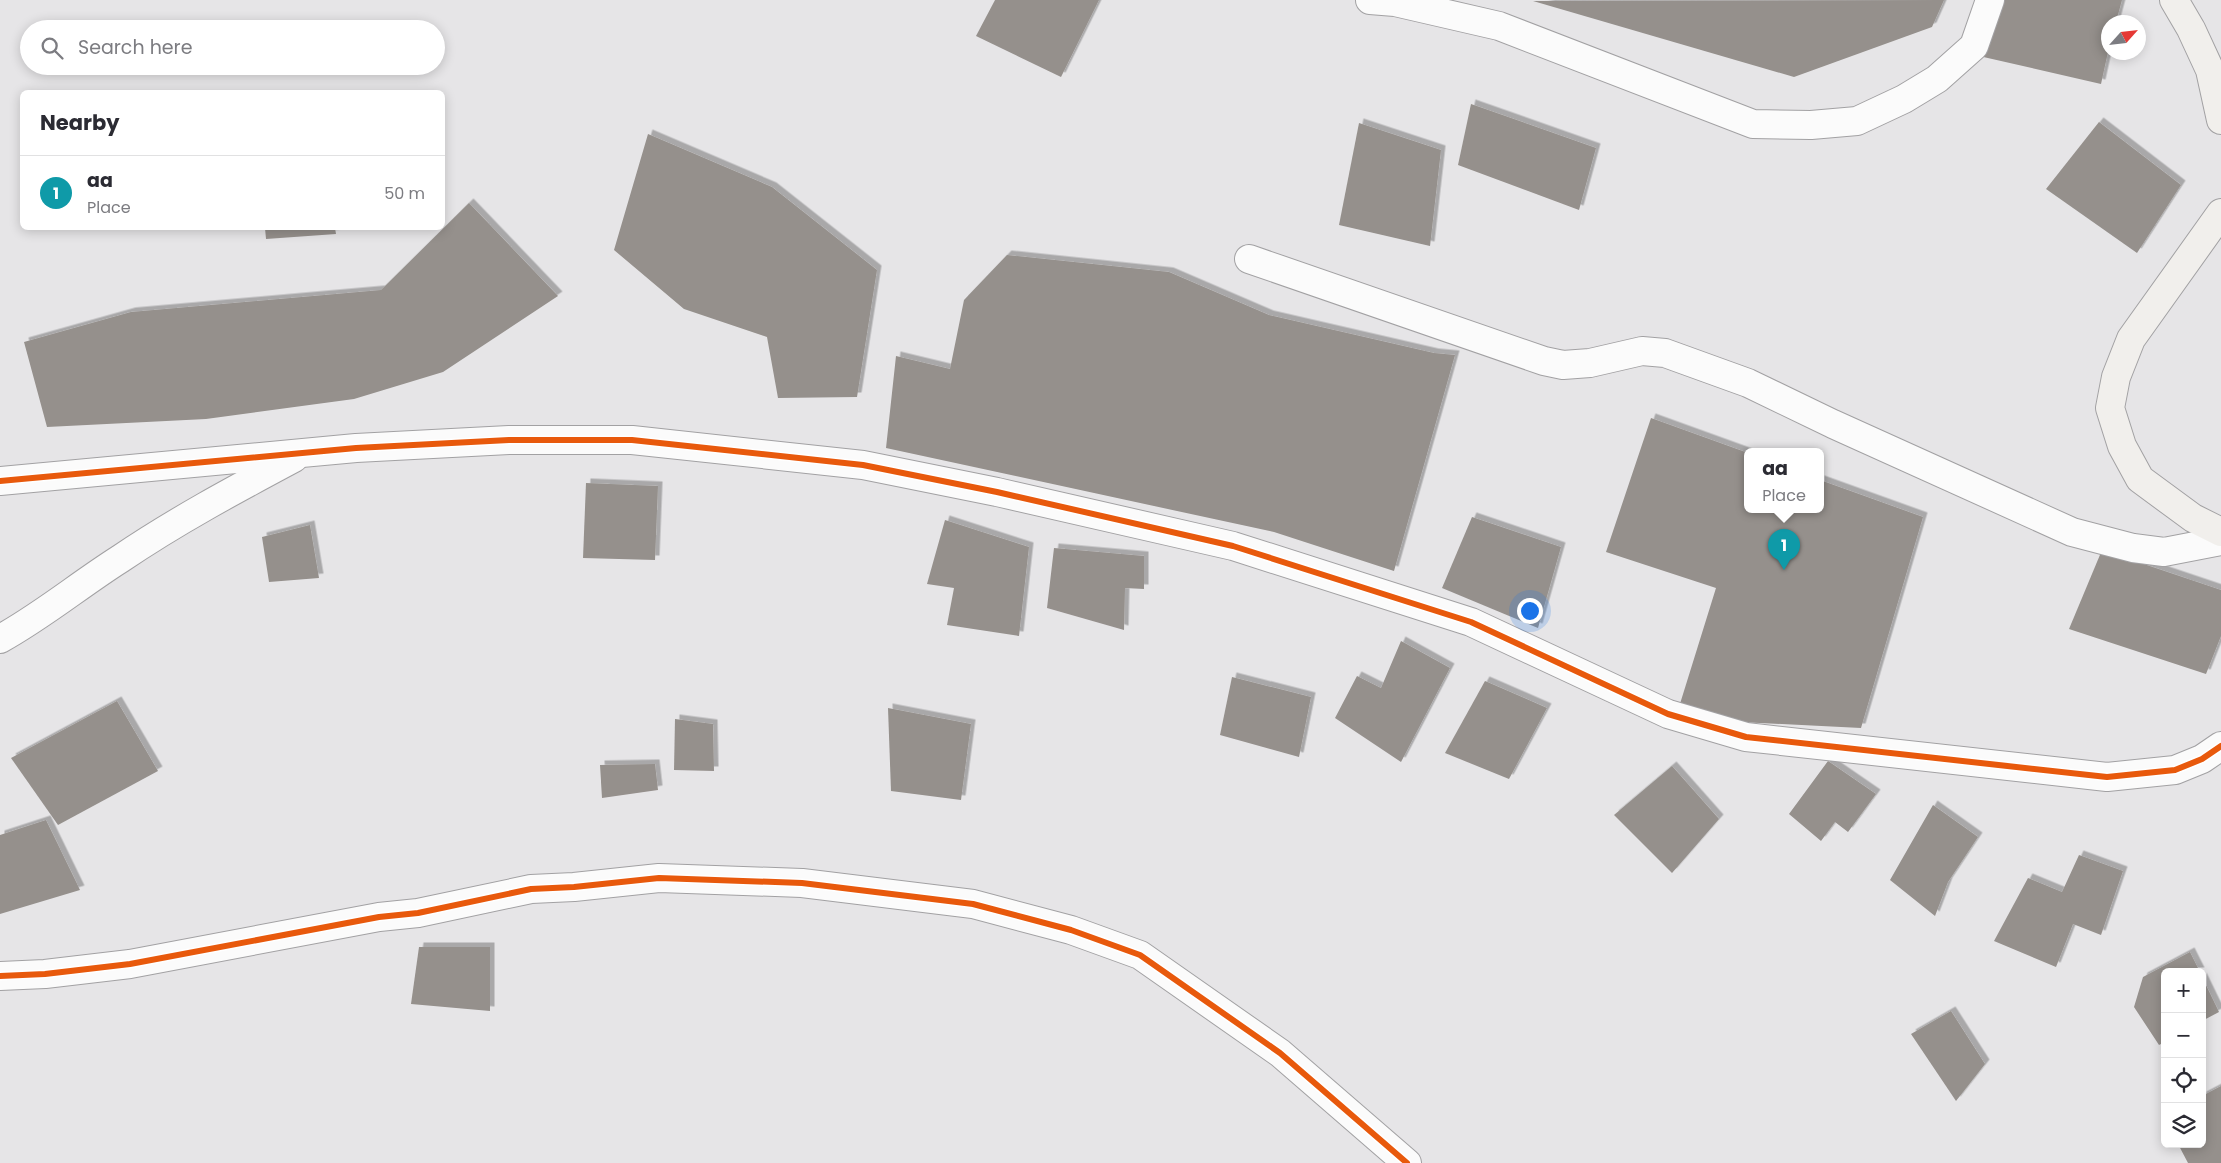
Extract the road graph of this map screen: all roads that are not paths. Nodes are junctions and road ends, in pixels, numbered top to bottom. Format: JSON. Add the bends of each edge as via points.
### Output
{"nodes":[{"id":1,"x":1370,"y":0,"type":"edge"},
{"id":2,"x":1990,"y":0,"type":"edge"},
{"id":3,"x":2174,"y":0,"type":"edge"},
{"id":4,"x":2221,"y":120,"type":"edge"},
{"id":5,"x":2221,"y":213,"type":"edge"},
{"id":6,"x":1249,"y":260,"type":"dead end"},
{"id":7,"x":304,"y":452,"type":"junction"},
{"id":8,"x":0,"y":481,"type":"edge"},
{"id":9,"x":2221,"y":532,"type":"edge"},
{"id":10,"x":2221,"y":541,"type":"edge"},
{"id":11,"x":0,"y":639,"type":"edge"},
{"id":12,"x":2221,"y":746,"type":"edge"},
{"id":13,"x":0,"y":976,"type":"edge"},
{"id":14,"x":1407,"y":1163,"type":"edge"}],
"edges":[{"from":1,"to":2,"type":"street","via":[[1395,2],[1499,26],[1753,124],[1811,126],[1857,121],[1937,79],[1974,46]]},
{"from":3,"to":4,"type":"street","via":[[2210,70]]},
{"from":5,"to":9,"type":"street","via":[[2131,339],[2116,377],[2110,408],[2122,446],[2140,479],[2194,518]]},
{"from":6,"to":10,"type":"street","via":[[1544,361],[1563,365],[1590,363],[1642,350],[1665,353],[1748,382],[2072,532],[2133,548],[2164,552]]},
{"from":7,"to":8,"type":"street"},
{"from":7,"to":11,"type":"street","via":[[186,516],[29,623]]},
{"from":7,"to":12,"type":"street","via":[[509,440],[632,440],[863,465],[1234,546],[1471,622],[1668,714],[1746,737],[2107,777],[2175,770]]},
{"from":13,"to":14,"type":"street","via":[[130,964],[369,919],[418,913],[531,889],[659,878],[802,883],[973,904],[1071,930],[1140,955],[1280,1053]]}]}
